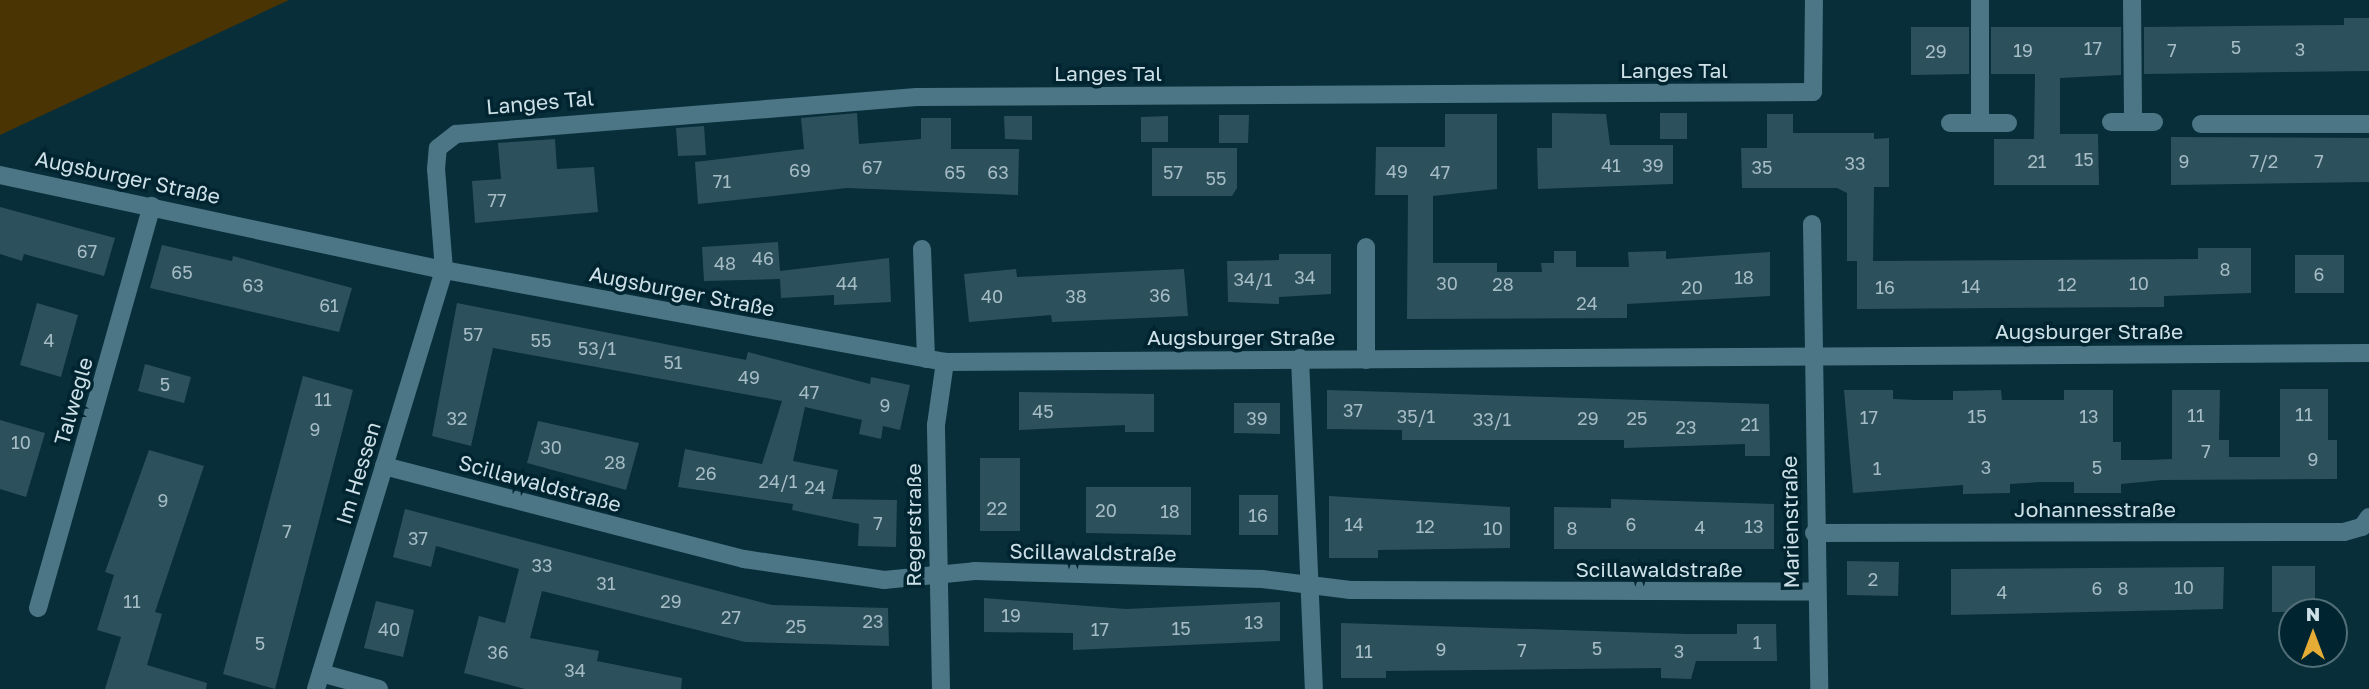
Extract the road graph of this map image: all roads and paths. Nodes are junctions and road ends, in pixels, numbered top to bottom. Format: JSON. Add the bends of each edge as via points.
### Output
{"nodes":[{"id":1,"x":1814,"y":0,"type":"edge"},
{"id":2,"x":1980,"y":0,"type":"edge"},
{"id":3,"x":2132,"y":0,"type":"edge"},
{"id":4,"x":2111,"y":122,"type":"dead end"},
{"id":5,"x":2133,"y":122,"type":"junction"},
{"id":6,"x":2154,"y":122,"type":"dead end"},
{"id":7,"x":1950,"y":123,"type":"dead end"},
{"id":8,"x":1980,"y":123,"type":"junction"},
{"id":9,"x":2008,"y":124,"type":"dead end"},
{"id":10,"x":2201,"y":124,"type":"dead end"},
{"id":11,"x":2369,"y":124,"type":"edge"},
{"id":12,"x":0,"y":175,"type":"edge"},
{"id":13,"x":152,"y":206,"type":"junction"},
{"id":14,"x":1811,"y":223,"type":"dead end"},
{"id":15,"x":1366,"y":247,"type":"dead end"},
{"id":16,"x":922,"y":248,"type":"dead end"},
{"id":17,"x":444,"y":270,"type":"junction"},
{"id":18,"x":2369,"y":353,"type":"edge"},
{"id":19,"x":1810,"y":354,"type":"junction"},
{"id":20,"x":1300,"y":358,"type":"junction"},
{"id":21,"x":926,"y":359,"type":"junction"},
{"id":22,"x":1366,"y":360,"type":"junction"},
{"id":23,"x":945,"y":362,"type":"junction"},
{"id":24,"x":384,"y":466,"type":"junction"},
{"id":25,"x":2369,"y":517,"type":"edge"},
{"id":26,"x":1814,"y":533,"type":"junction"},
{"id":27,"x":934,"y":576,"type":"junction"},
{"id":28,"x":1310,"y":584,"type":"junction"},
{"id":29,"x":1814,"y":592,"type":"junction"},
{"id":30,"x":38,"y":608,"type":"dead end"},
{"id":31,"x":319,"y":681,"type":"edge"},
{"id":32,"x":379,"y":689,"type":"edge"},
{"id":33,"x":941,"y":689,"type":"edge"},
{"id":34,"x":1314,"y":689,"type":"edge"},
{"id":35,"x":1819,"y":689,"type":"edge"}],
"edges":[{"from":1,"to":17,"type":"street","name":"Langes Tal","via":[[1813,92],[917,97],[456,134],[439,148],[436,169]]},
{"from":2,"to":8,"type":"street"},
{"from":3,"to":5,"type":"street"},
{"from":4,"to":5,"type":"street"},
{"from":5,"to":6,"type":"street"},
{"from":7,"to":8,"type":"street"},
{"from":8,"to":9,"type":"street"},
{"from":10,"to":11,"type":"street"},
{"from":12,"to":13,"type":"street","name":"Augsburger Straße"},
{"from":13,"to":17,"type":"street","name":"Augsburger Straße"},
{"from":13,"to":30,"type":"street","name":"Talwegle"},
{"from":14,"to":19,"type":"street"},
{"from":15,"to":22,"type":"street","name":"Augsburger Straße"},
{"from":16,"to":21,"type":"street"},
{"from":17,"to":21,"type":"street","name":"Augsburger Straße"},
{"from":17,"to":24,"type":"street","name":"Im Hessen"},
{"from":18,"to":19,"type":"street","name":"Augsburger Straße"},
{"from":19,"to":22,"type":"street","name":"Augsburger Straße"},
{"from":19,"to":26,"type":"street","name":"Marienstraße"},
{"from":20,"to":22,"type":"street","name":"Augsburger Straße"},
{"from":20,"to":23,"type":"street","name":"Augsburger Straße"},
{"from":20,"to":28,"type":"street"},
{"from":21,"to":23,"type":"street","name":"Augsburger Straße"},
{"from":23,"to":27,"type":"street","name":"Regerstraße","via":[[936,425]]},
{"from":24,"to":27,"type":"street","name":"Scillawaldstraße","via":[[744,559],[884,580]]},
{"from":24,"to":31,"type":"street","name":"Im Hessen"},
{"from":25,"to":26,"type":"street","name":"Johannesstraße","via":[[2362,527],[2343,532]]},
{"from":26,"to":29,"type":"street","name":"Marienstraße"},
{"from":27,"to":28,"type":"street","name":"Scillawaldstraße","via":[[975,572]]},
{"from":27,"to":33,"type":"street","name":"Regerstraße"},
{"from":28,"to":29,"type":"street","name":"Scillawaldstraße","via":[[1350,590]]},
{"from":28,"to":34,"type":"street"},
{"from":29,"to":35,"type":"street","name":"Marienstraße"},
{"from":31,"to":32,"type":"street"}]}
